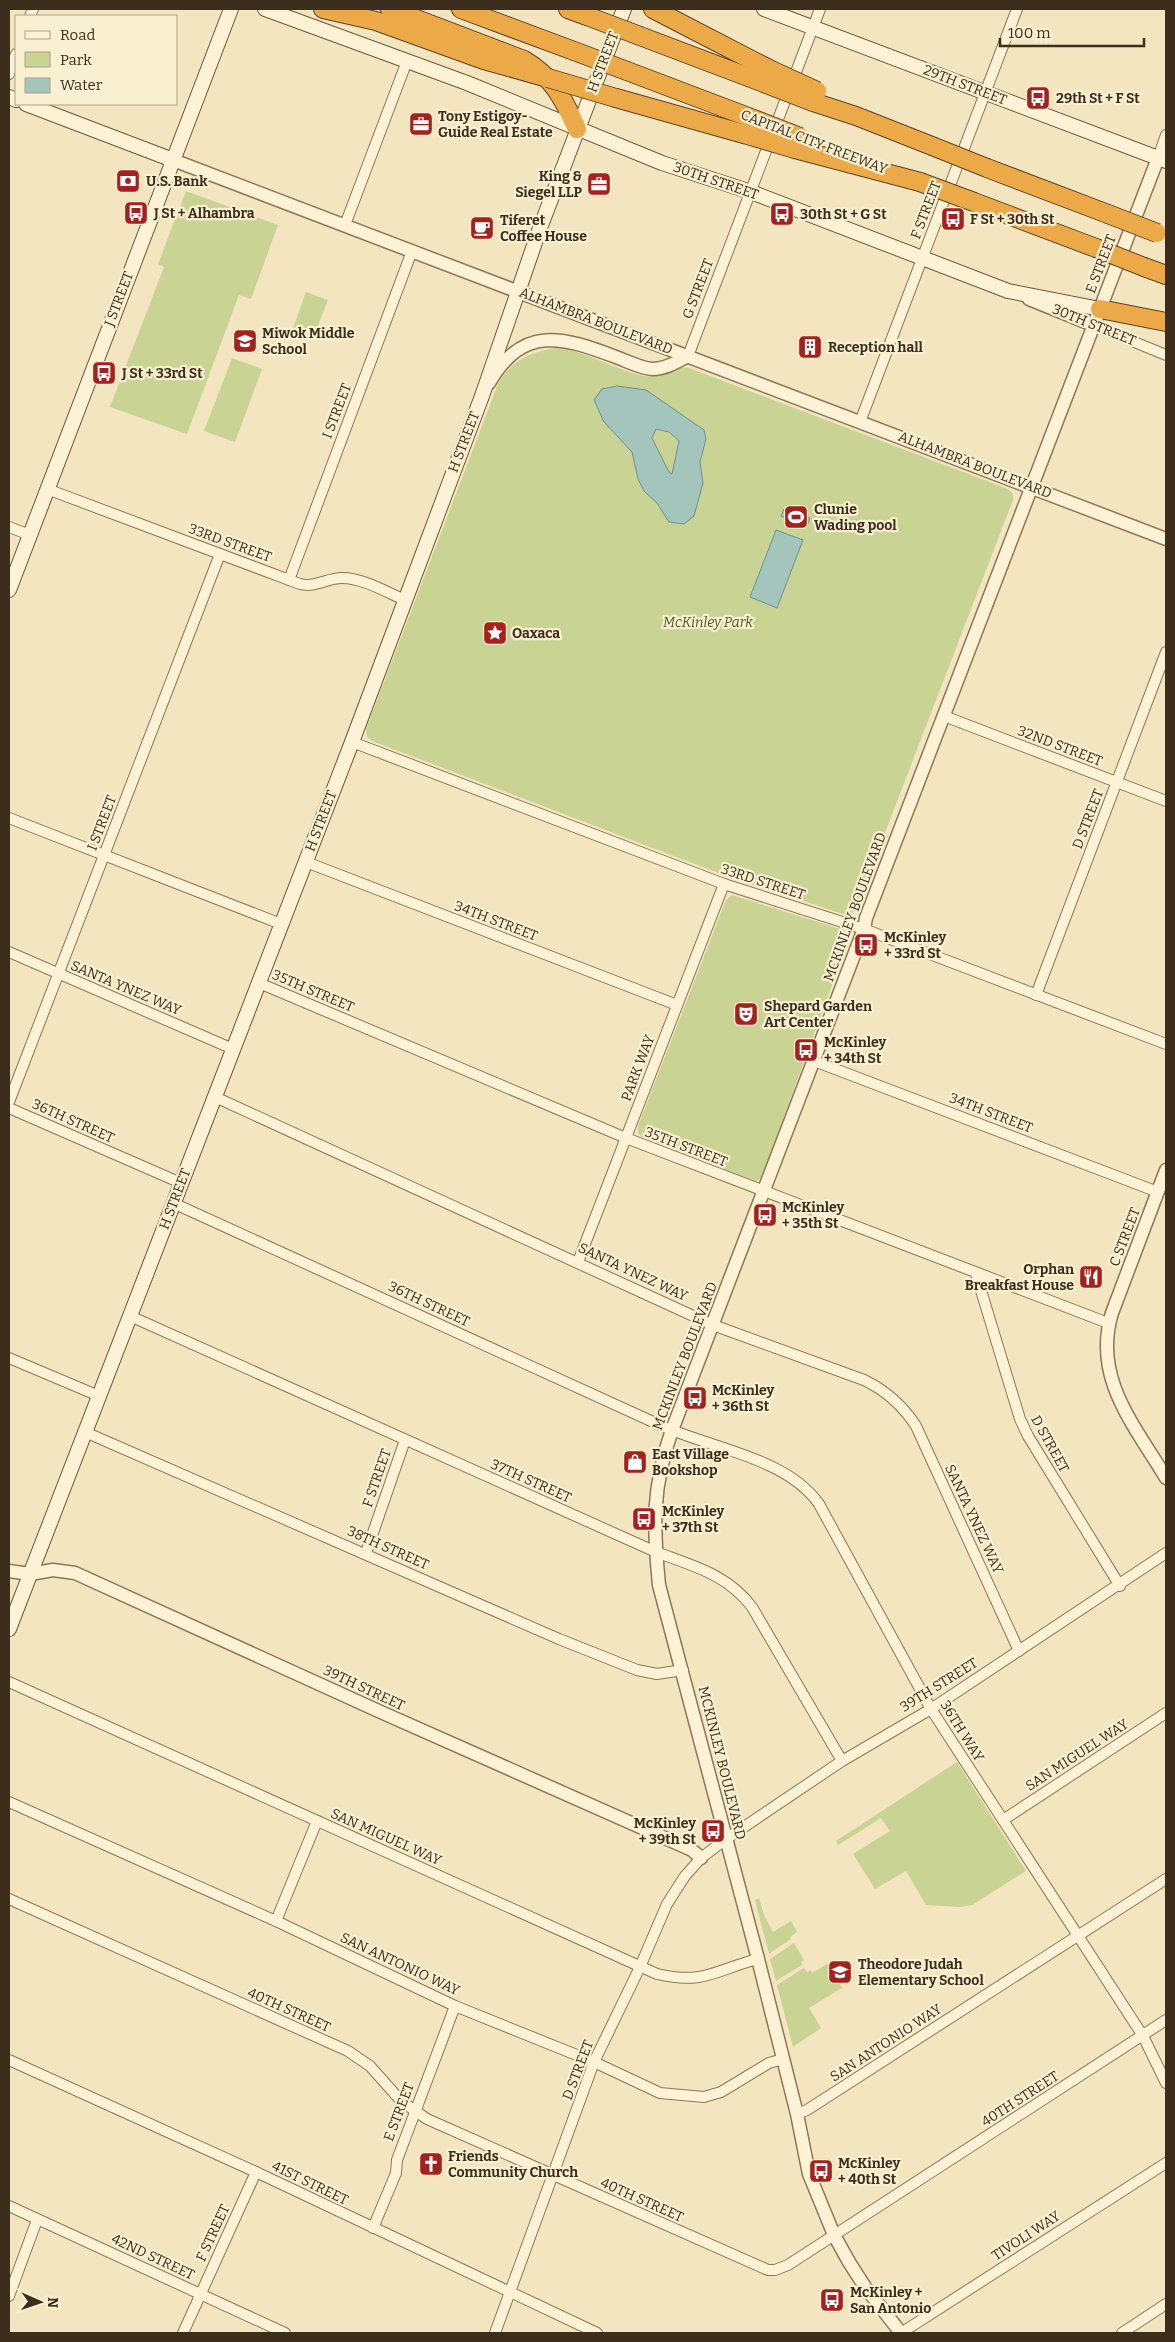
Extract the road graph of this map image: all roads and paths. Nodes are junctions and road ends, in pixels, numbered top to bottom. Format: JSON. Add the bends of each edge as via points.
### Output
{"nodes":[{"id":1,"x":231,"y":9,"type":"edge"},
{"id":2,"x":265,"y":9,"type":"edge"},
{"id":3,"x":323,"y":9,"type":"edge"},
{"id":4,"x":390,"y":9,"type":"edge"},
{"id":5,"x":461,"y":9,"type":"edge"},
{"id":6,"x":568,"y":9,"type":"edge"},
{"id":7,"x":624,"y":9,"type":"edge"},
{"id":8,"x":653,"y":9,"type":"edge"},
{"id":9,"x":764,"y":9,"type":"edge"},
{"id":10,"x":820,"y":9,"type":"edge"},
{"id":11,"x":1017,"y":9,"type":"edge"},
{"id":12,"x":814,"y":26,"type":"junction"},
{"id":13,"x":15,"y":57,"type":"edge"},
{"id":14,"x":407,"y":61,"type":"junction"},
{"id":15,"x":9,"y":74,"type":"edge"},
{"id":16,"x":766,"y":76,"type":"junction"},
{"id":17,"x":985,"y":93,"type":"junction"},
{"id":18,"x":29,"y":105,"type":"edge"},
{"id":19,"x":577,"y":129,"type":"junction"},
{"id":20,"x":1166,"y":135,"type":"edge"},
{"id":21,"x":797,"y":143,"type":"junction"},
{"id":22,"x":1162,"y":159,"type":"edge"},
{"id":23,"x":173,"y":160,"type":"junction"},
{"id":24,"x":751,"y":192,"type":"junction"},
{"id":25,"x":345,"y":225,"type":"junction"},
{"id":26,"x":1162,"y":234,"type":"edge"},
{"id":27,"x":412,"y":251,"type":"junction"},
{"id":28,"x":923,"y":258,"type":"junction"},
{"id":29,"x":1166,"y":275,"type":"edge"},
{"id":30,"x":519,"y":292,"type":"junction"},
{"id":31,"x":1097,"y":317,"type":"junction"},
{"id":32,"x":1166,"y":322,"type":"edge"},
{"id":33,"x":1166,"y":355,"type":"edge"},
{"id":34,"x":688,"y":356,"type":"junction"},
{"id":35,"x":482,"y":396,"type":"junction"},
{"id":36,"x":860,"y":422,"type":"junction"},
{"id":37,"x":1031,"y":487,"type":"junction"},
{"id":38,"x":47,"y":488,"type":"junction"},
{"id":39,"x":9,"y":527,"type":"edge"},
{"id":40,"x":30,"y":535,"type":"junction"},
{"id":41,"x":1166,"y":539,"type":"edge"},
{"id":42,"x":220,"y":554,"type":"junction"},
{"id":43,"x":289,"y":580,"type":"junction"},
{"id":44,"x":9,"y":590,"type":"edge"},
{"id":45,"x":405,"y":600,"type":"junction"},
{"id":46,"x":1166,"y":652,"type":"edge"},
{"id":47,"x":944,"y":716,"type":"junction"},
{"id":48,"x":352,"y":742,"type":"junction"},
{"id":49,"x":1117,"y":782,"type":"junction"},
{"id":50,"x":1166,"y":801,"type":"edge"},
{"id":51,"x":9,"y":818,"type":"edge"},
{"id":52,"x":105,"y":854,"type":"junction"},
{"id":53,"x":306,"y":862,"type":"junction"},
{"id":54,"x":724,"y":884,"type":"junction"},
{"id":55,"x":281,"y":924,"type":"junction"},
{"id":56,"x":864,"y":929,"type":"junction"},
{"id":57,"x":9,"y":952,"type":"edge"},
{"id":58,"x":58,"y":974,"type":"junction"},
{"id":59,"x":259,"y":983,"type":"junction"},
{"id":60,"x":1036,"y":995,"type":"junction"},
{"id":61,"x":677,"y":1005,"type":"junction"},
{"id":62,"x":1166,"y":1044,"type":"edge"},
{"id":63,"x":233,"y":1048,"type":"junction"},
{"id":64,"x":814,"y":1061,"type":"junction"},
{"id":65,"x":215,"y":1097,"type":"junction"},
{"id":66,"x":9,"y":1102,"type":"edge"},
{"id":67,"x":9,"y":1108,"type":"edge"},
{"id":68,"x":626,"y":1138,"type":"junction"},
{"id":69,"x":1166,"y":1170,"type":"edge"},
{"id":70,"x":181,"y":1183,"type":"junction"},
{"id":71,"x":764,"y":1192,"type":"junction"},
{"id":72,"x":1158,"y":1192,"type":"junction"},
{"id":73,"x":174,"y":1203,"type":"junction"},
{"id":74,"x":578,"y":1262,"type":"junction"},
{"id":75,"x":976,"y":1274,"type":"junction"},
{"id":76,"x":130,"y":1316,"type":"junction"},
{"id":77,"x":1108,"y":1323,"type":"junction"},
{"id":78,"x":713,"y":1325,"type":"junction"},
{"id":79,"x":9,"y":1358,"type":"edge"},
{"id":80,"x":99,"y":1396,"type":"junction"},
{"id":81,"x":672,"y":1430,"type":"junction"},
{"id":82,"x":85,"y":1432,"type":"junction"},
{"id":83,"x":405,"y":1440,"type":"junction"},
{"id":84,"x":1166,"y":1478,"type":"edge"},
{"id":85,"x":656,"y":1552,"type":"junction"},
{"id":86,"x":366,"y":1553,"type":"junction"},
{"id":87,"x":1166,"y":1553,"type":"edge"},
{"id":88,"x":9,"y":1571,"type":"edge"},
{"id":89,"x":30,"y":1574,"type":"junction"},
{"id":90,"x":1120,"y":1586,"type":"junction"},
{"id":91,"x":9,"y":1630,"type":"edge"},
{"id":92,"x":1019,"y":1651,"type":"junction"},
{"id":93,"x":683,"y":1670,"type":"junction"},
{"id":94,"x":9,"y":1682,"type":"edge"},
{"id":95,"x":931,"y":1708,"type":"junction"},
{"id":96,"x":1166,"y":1713,"type":"edge"},
{"id":97,"x":842,"y":1761,"type":"junction"},
{"id":98,"x":9,"y":1802,"type":"edge"},
{"id":99,"x":1003,"y":1820,"type":"junction"},
{"id":100,"x":317,"y":1821,"type":"junction"},
{"id":101,"x":726,"y":1839,"type":"junction"},
{"id":102,"x":702,"y":1858,"type":"junction"},
{"id":103,"x":1166,"y":1879,"type":"edge"},
{"id":104,"x":9,"y":1899,"type":"edge"},
{"id":105,"x":276,"y":1921,"type":"junction"},
{"id":106,"x":1078,"y":1936,"type":"junction"},
{"id":107,"x":758,"y":1959,"type":"junction"},
{"id":108,"x":640,"y":1967,"type":"junction"},
{"id":109,"x":455,"y":2006,"type":"junction"},
{"id":110,"x":1166,"y":2020,"type":"edge"},
{"id":111,"x":1143,"y":2036,"type":"junction"},
{"id":112,"x":783,"y":2059,"type":"junction"},
{"id":113,"x":9,"y":2060,"type":"edge"},
{"id":114,"x":594,"y":2062,"type":"junction"},
{"id":115,"x":1166,"y":2083,"type":"edge"},
{"id":116,"x":415,"y":2112,"type":"junction"},
{"id":117,"x":797,"y":2114,"type":"junction"},
{"id":118,"x":1166,"y":2163,"type":"edge"},
{"id":119,"x":256,"y":2172,"type":"junction"},
{"id":120,"x":554,"y":2176,"type":"junction"},
{"id":121,"x":9,"y":2206,"type":"edge"},
{"id":122,"x":37,"y":2220,"type":"junction"},
{"id":123,"x":373,"y":2228,"type":"junction"},
{"id":124,"x":834,"y":2235,"type":"junction"},
{"id":125,"x":511,"y":2292,"type":"junction"},
{"id":126,"x":200,"y":2294,"type":"junction"},
{"id":127,"x":9,"y":2296,"type":"edge"},
{"id":128,"x":1166,"y":2304,"type":"edge"},
{"id":129,"x":1128,"y":2332,"type":"edge"},
{"id":130,"x":183,"y":2333,"type":"edge"},
{"id":131,"x":285,"y":2333,"type":"edge"},
{"id":132,"x":495,"y":2333,"type":"edge"},
{"id":133,"x":597,"y":2333,"type":"edge"},
{"id":134,"x":901,"y":2333,"type":"edge"}],
"edges":[{"from":1,"to":23,"type":"main road","name":"J STREET"},
{"from":2,"to":14,"type":"main road","name":"30TH STREET"},
{"from":3,"to":21,"type":"highway","bridge":true,"via":[[376,20],[484,60],[616,98],[744,134]]},
{"from":4,"to":19,"type":"highway","via":[[524,60],[539,69],[559,91]]},
{"from":5,"to":21,"type":"highway","name":"CAPITAL CITY FREEWAY","bridge":true,"via":[[751,118]]},
{"from":6,"to":16,"type":"highway","bridge":true},
{"from":7,"to":19,"type":"main road","name":"H STREET"},
{"from":8,"to":16,"type":"highway"},
{"from":9,"to":12,"type":"main road","name":"29TH STREET"},
{"from":10,"to":12,"type":"street","name":"G STREET"},
{"from":11,"to":17,"type":"street","name":"F STREET"},
{"from":12,"to":17,"type":"main road","name":"29TH STREET"},
{"from":12,"to":24,"type":"street","name":"G STREET"},
{"from":13,"to":15,"type":"street"},
{"from":14,"to":19,"type":"main road","name":"30TH STREET"},
{"from":14,"to":25,"type":"street"},
{"from":16,"to":26,"type":"highway","bridge":true,"via":[[856,116]]},
{"from":17,"to":22,"type":"main road","name":"29TH STREET"},
{"from":17,"to":28,"type":"street","name":"F STREET"},
{"from":18,"to":23,"type":"main road","name":"ALHAMBRA BOULEVARD"},
{"from":19,"to":24,"type":"main road","name":"30TH STREET","via":[[662,163]]},
{"from":19,"to":30,"type":"main road","name":"H STREET"},
{"from":20,"to":22,"type":"street","name":"E STREET"},
{"from":21,"to":29,"type":"highway","name":"CAPITAL CITY FREEWAY","bridge":true,"via":[[920,182]]},
{"from":22,"to":31,"type":"street","name":"E STREET"},
{"from":23,"to":25,"type":"street","name":"ALHAMBRA BOULEVARD"},
{"from":23,"to":38,"type":"main road","name":"J STREET"},
{"from":24,"to":28,"type":"main road","name":"30TH STREET"},
{"from":24,"to":34,"type":"street","name":"G STREET"},
{"from":25,"to":27,"type":"street","name":"ALHAMBRA BOULEVARD"},
{"from":27,"to":30,"type":"street","name":"ALHAMBRA BOULEVARD"},
{"from":27,"to":43,"type":"street","name":"I STREET"},
{"from":28,"to":31,"type":"main road","name":"30TH STREET","via":[[1008,290]]},
{"from":28,"to":36,"type":"street","name":"F STREET"},
{"from":30,"to":34,"type":"street","name":"ALHAMBRA BOULEVARD"},
{"from":30,"to":35,"type":"main road","name":"H STREET"},
{"from":31,"to":32,"type":"highway"},
{"from":31,"to":33,"type":"street","name":"30TH STREET"},
{"from":31,"to":37,"type":"street","name":"E STREET"},
{"from":34,"to":35,"type":"street","via":[[670,366],[650,369],[581,344],[548,340],[528,345],[512,354],[494,374]]},
{"from":34,"to":36,"type":"street","name":"ALHAMBRA BOULEVARD"},
{"from":35,"to":45,"type":"main road","name":"H STREET"},
{"from":36,"to":37,"type":"street","name":"ALHAMBRA BOULEVARD"},
{"from":37,"to":41,"type":"street","name":"ALHAMBRA BOULEVARD"},
{"from":37,"to":47,"type":"street","name":"MCKINLEY BOULEVARD"},
{"from":38,"to":40,"type":"main road","name":"J STREET"},
{"from":38,"to":42,"type":"street","name":"33RD STREET"},
{"from":39,"to":40,"type":"street"},
{"from":40,"to":44,"type":"main road","name":"J STREET"},
{"from":42,"to":43,"type":"street","name":"33RD STREET"},
{"from":42,"to":52,"type":"street","name":"I STREET"},
{"from":43,"to":45,"type":"street","name":"33RD STREET","via":[[310,586],[332,579],[351,579]]},
{"from":45,"to":48,"type":"main road","name":"H STREET"},
{"from":46,"to":49,"type":"street","name":"D STREET"},
{"from":47,"to":49,"type":"street","name":"32ND STREET"},
{"from":47,"to":56,"type":"street","name":"MCKINLEY BOULEVARD"},
{"from":48,"to":53,"type":"main road","name":"H STREET"},
{"from":48,"to":54,"type":"street","name":"33RD STREET"},
{"from":49,"to":50,"type":"street","name":"32ND STREET"},
{"from":49,"to":60,"type":"street","name":"D STREET"},
{"from":51,"to":52,"type":"street"},
{"from":52,"to":55,"type":"street"},
{"from":52,"to":58,"type":"street","name":"I STREET"},
{"from":53,"to":55,"type":"main road","name":"H STREET"},
{"from":53,"to":61,"type":"street","name":"34TH STREET"},
{"from":54,"to":56,"type":"street","name":"33RD STREET"},
{"from":54,"to":61,"type":"street","name":"PARK WAY"},
{"from":55,"to":59,"type":"main road","name":"H STREET"},
{"from":56,"to":60,"type":"street","name":"33RD STREET"},
{"from":56,"to":64,"type":"street","name":"MCKINLEY BOULEVARD"},
{"from":57,"to":58,"type":"street","name":"SANTA YNEZ WAY"},
{"from":58,"to":63,"type":"street","name":"SANTA YNEZ WAY"},
{"from":58,"to":66,"type":"street","name":"I STREET"},
{"from":59,"to":63,"type":"main road","name":"H STREET"},
{"from":59,"to":68,"type":"street","name":"35TH STREET"},
{"from":60,"to":62,"type":"street","name":"33RD STREET"},
{"from":61,"to":68,"type":"street","name":"PARK WAY"},
{"from":63,"to":65,"type":"main road","name":"H STREET"},
{"from":64,"to":71,"type":"street","name":"MCKINLEY BOULEVARD"},
{"from":64,"to":72,"type":"street","name":"34TH STREET"},
{"from":65,"to":70,"type":"main road","name":"H STREET"},
{"from":65,"to":74,"type":"street","name":"SANTA YNEZ WAY"},
{"from":67,"to":70,"type":"street","name":"36TH STREET"},
{"from":68,"to":71,"type":"street","name":"35TH STREET"},
{"from":68,"to":74,"type":"street","name":"PARK WAY"},
{"from":69,"to":72,"type":"street","name":"C STREET"},
{"from":70,"to":73,"type":"main road","name":"H STREET"},
{"from":71,"to":75,"type":"street","name":"35TH STREET"},
{"from":71,"to":78,"type":"street","name":"MCKINLEY BOULEVARD"},
{"from":72,"to":77,"type":"street","name":"C STREET"},
{"from":73,"to":76,"type":"main road","name":"H STREET"},
{"from":73,"to":81,"type":"street","name":"36TH STREET"},
{"from":74,"to":78,"type":"street","name":"SANTA YNEZ WAY"},
{"from":75,"to":77,"type":"street","name":"35TH STREET"},
{"from":75,"to":90,"type":"street","name":"D STREET","via":[[1020,1419]]},
{"from":76,"to":80,"type":"main road","name":"H STREET"},
{"from":76,"to":83,"type":"street","name":"37TH STREET"},
{"from":77,"to":84,"type":"street","name":"C STREET","via":[[1106,1357],[1114,1389]]},
{"from":78,"to":81,"type":"street","name":"MCKINLEY BOULEVARD"},
{"from":78,"to":92,"type":"street","name":"SANTA YNEZ WAY","via":[[864,1380],[899,1404],[916,1426]]},
{"from":79,"to":80,"type":"street"},
{"from":80,"to":82,"type":"main road","name":"H STREET"},
{"from":81,"to":85,"type":"street","name":"MCKINLEY BOULEVARD","via":[[657,1485],[654,1513]]},
{"from":81,"to":95,"type":"street","name":"36TH WAY","via":[[777,1469],[804,1485],[819,1504]]},
{"from":82,"to":86,"type":"street","name":"38TH STREET"},
{"from":82,"to":89,"type":"main road","name":"H STREET"},
{"from":83,"to":85,"type":"street","name":"37TH STREET"},
{"from":83,"to":86,"type":"street","name":"F STREET"},
{"from":85,"to":93,"type":"street","name":"MCKINLEY BOULEVARD","via":[[659,1585]]},
{"from":85,"to":97,"type":"street","name":"37TH STREET","via":[[710,1573],[742,1594]]},
{"from":86,"to":93,"type":"street","name":"38TH STREET","via":[[637,1670],[657,1674]]},
{"from":87,"to":90,"type":"street","name":"39TH STREET"},
{"from":88,"to":89,"type":"street","name":"39TH STREET"},
{"from":89,"to":91,"type":"main road","name":"H STREET"},
{"from":89,"to":102,"type":"street","name":"39TH STREET","via":[[53,1570],[75,1573],[683,1846]]},
{"from":90,"to":92,"type":"street","name":"39TH STREET"},
{"from":92,"to":95,"type":"street","name":"39TH STREET"},
{"from":93,"to":101,"type":"street","name":"MCKINLEY BOULEVARD"},
{"from":94,"to":100,"type":"street","name":"SAN MIGUEL WAY"},
{"from":95,"to":97,"type":"street","name":"39TH STREET"},
{"from":95,"to":99,"type":"street","name":"36TH WAY"},
{"from":96,"to":99,"type":"street","name":"SAN MIGUEL WAY"},
{"from":97,"to":101,"type":"street","name":"39TH STREET"},
{"from":98,"to":105,"type":"street","name":"SAN ANTONIO WAY"},
{"from":99,"to":106,"type":"street","name":"36TH WAY"},
{"from":100,"to":105,"type":"street"},
{"from":100,"to":108,"type":"street","name":"SAN MIGUEL WAY"},
{"from":101,"to":102,"type":"street","name":"D STREET"},
{"from":101,"to":107,"type":"street","name":"MCKINLEY BOULEVARD"},
{"from":102,"to":108,"type":"street","name":"D STREET","via":[[675,1889]]},
{"from":103,"to":106,"type":"street","name":"SAN ANTONIO WAY"},
{"from":104,"to":116,"type":"street","name":"40TH STREET","via":[[348,2051],[370,2066]]},
{"from":105,"to":109,"type":"street","name":"SAN ANTONIO WAY"},
{"from":106,"to":111,"type":"street","name":"36TH WAY"},
{"from":106,"to":117,"type":"street","name":"SAN ANTONIO WAY"},
{"from":107,"to":108,"type":"street","name":"SAN MIGUEL WAY","via":[[700,1978],[671,1977]]},
{"from":107,"to":112,"type":"street","name":"MCKINLEY BOULEVARD"},
{"from":108,"to":114,"type":"street","name":"D STREET"},
{"from":109,"to":114,"type":"street","name":"SAN ANTONIO WAY"},
{"from":109,"to":116,"type":"street","name":"E STREET"},
{"from":110,"to":111,"type":"street","name":"40TH STREET"},
{"from":111,"to":115,"type":"street","name":"36TH WAY"},
{"from":111,"to":124,"type":"street","name":"40TH STREET"},
{"from":112,"to":114,"type":"street","name":"SAN ANTONIO WAY","via":[[769,2063],[721,2092],[704,2097],[660,2093]]},
{"from":112,"to":117,"type":"street","name":"MCKINLEY BOULEVARD"},
{"from":113,"to":119,"type":"street","name":"41ST STREET"},
{"from":114,"to":120,"type":"street","name":"D STREET"},
{"from":116,"to":120,"type":"street","name":"40TH STREET"},
{"from":116,"to":123,"type":"street","name":"E STREET","via":[[397,2160],[396,2173]]},
{"from":117,"to":124,"type":"street","name":"MCKINLEY BOULEVARD","via":[[809,2174]]},
{"from":118,"to":134,"type":"street","name":"TIVOLI WAY"},
{"from":119,"to":123,"type":"street","name":"41ST STREET"},
{"from":119,"to":126,"type":"street","name":"F STREET"},
{"from":120,"to":124,"type":"street","name":"40TH STREET","via":[[768,2270],[788,2265]]},
{"from":120,"to":125,"type":"street","name":"D STREET"},
{"from":121,"to":122,"type":"street","name":"42ND STREET"},
{"from":122,"to":126,"type":"street","name":"42ND STREET"},
{"from":122,"to":127,"type":"street"},
{"from":123,"to":125,"type":"street","name":"41ST STREET"},
{"from":124,"to":134,"type":"street","name":"MCKINLEY BOULEVARD","via":[[865,2287]]},
{"from":125,"to":132,"type":"street","name":"D STREET"},
{"from":125,"to":133,"type":"street","name":"41ST STREET"},
{"from":126,"to":130,"type":"street","name":"F STREET"},
{"from":126,"to":131,"type":"street","name":"42ND STREET"},
{"from":128,"to":129,"type":"street"}]}
